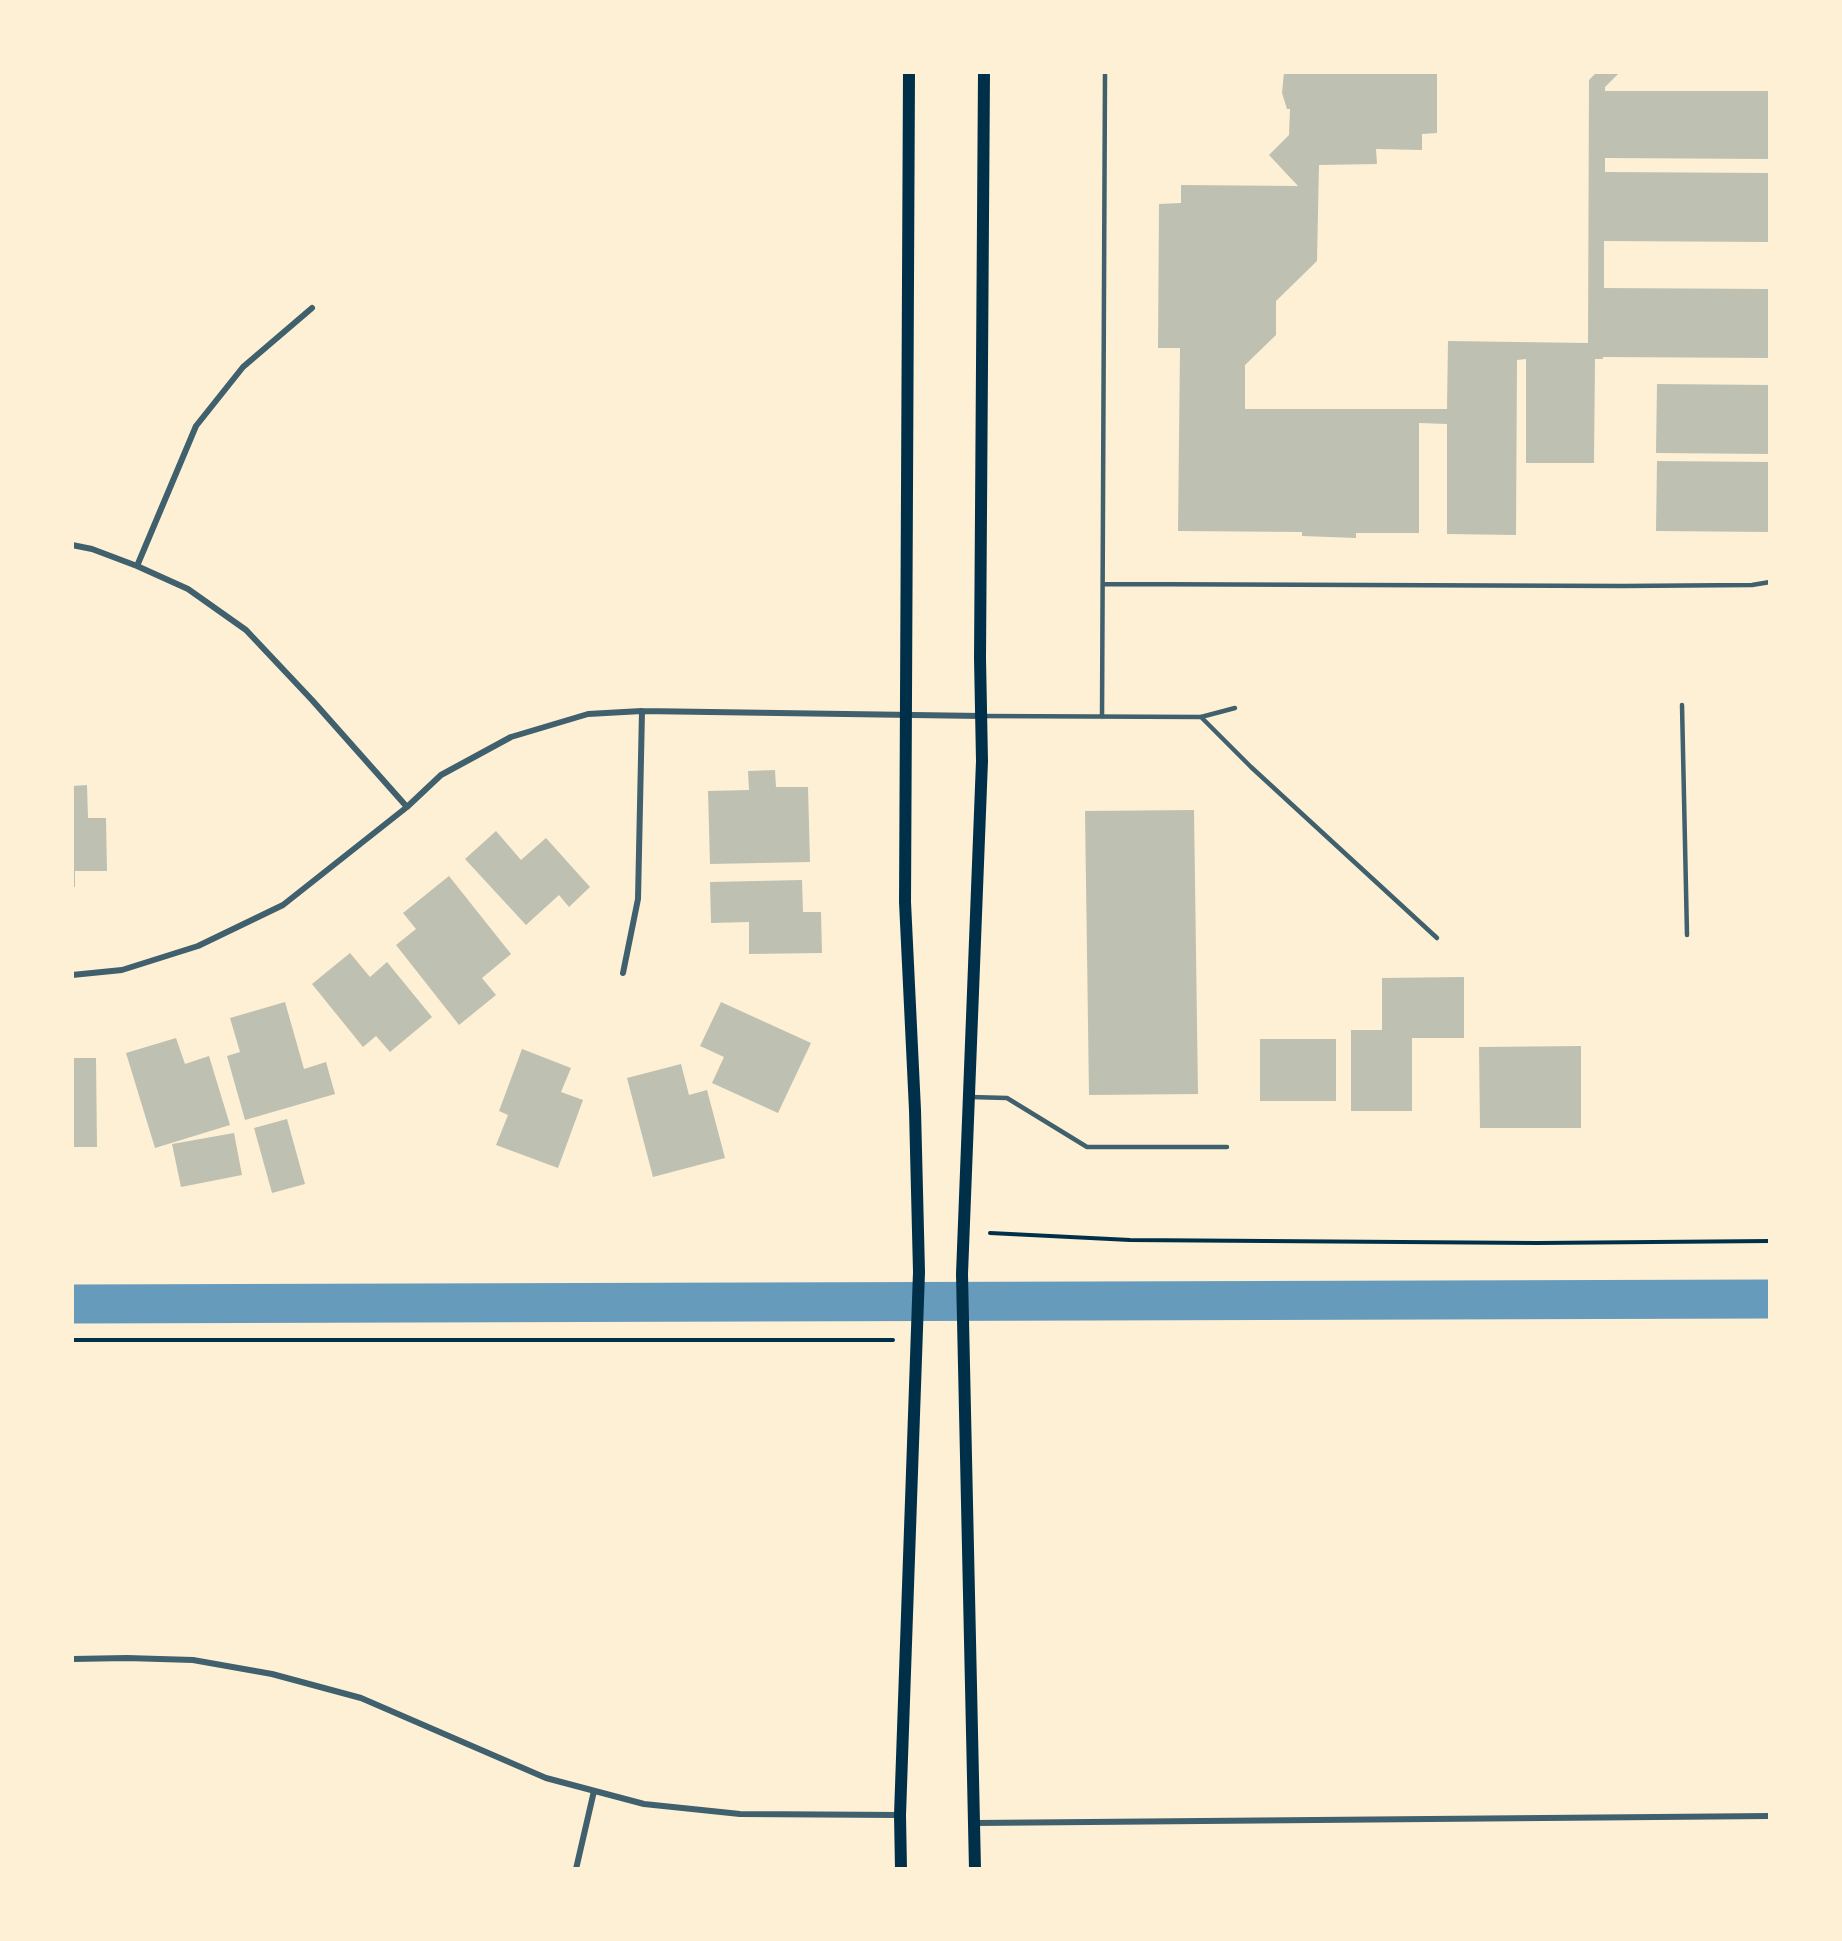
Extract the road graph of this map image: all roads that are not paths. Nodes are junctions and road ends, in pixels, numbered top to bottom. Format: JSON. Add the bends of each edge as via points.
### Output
{"nodes":[{"id":1,"x":909,"y":72,"type":"edge"},
{"id":2,"x":984,"y":72,"type":"edge"},
{"id":3,"x":1105,"y":72,"type":"edge"},
{"id":4,"x":312,"y":308,"type":"dead end"},
{"id":5,"x":72,"y":545,"type":"edge"},
{"id":6,"x":137,"y":566,"type":"junction"},
{"id":7,"x":1770,"y":582,"type":"edge"},
{"id":8,"x":1103,"y":584,"type":"junction"},
{"id":9,"x":1682,"y":705,"type":"dead end"},
{"id":10,"x":1235,"y":708,"type":"dead end"},
{"id":11,"x":642,"y":711,"type":"junction"},
{"id":12,"x":905,"y":715,"type":"junction"},
{"id":13,"x":981,"y":716,"type":"junction"},
{"id":14,"x":1102,"y":717,"type":"junction"},
{"id":15,"x":1201,"y":717,"type":"junction"},
{"id":16,"x":407,"y":807,"type":"junction"},
{"id":17,"x":1687,"y":935,"type":"dead end"},
{"id":18,"x":1437,"y":938,"type":"dead end"},
{"id":19,"x":623,"y":973,"type":"dead end"},
{"id":20,"x":72,"y":975,"type":"edge"},
{"id":21,"x":968,"y":1097,"type":"junction"},
{"id":22,"x":1227,"y":1147,"type":"dead end"},
{"id":23,"x":72,"y":1659,"type":"edge"},
{"id":24,"x":594,"y":1791,"type":"junction"},
{"id":25,"x":900,"y":1815,"type":"junction"},
{"id":26,"x":1770,"y":1816,"type":"edge"},
{"id":27,"x":975,"y":1822,"type":"junction"},
{"id":28,"x":576,"y":1869,"type":"edge"},
{"id":29,"x":901,"y":1869,"type":"edge"},
{"id":30,"x":975,"y":1869,"type":"edge"}],
"edges":[{"from":1,"to":12,"type":"main road"},
{"from":2,"to":13,"type":"main road"},
{"from":3,"to":8,"type":"lane"},
{"from":4,"to":6,"type":"street","via":[[243,367],[196,426]]},
{"from":5,"to":6,"type":"street"},
{"from":6,"to":16,"type":"street","via":[[188,589],[246,630]]},
{"from":7,"to":8,"type":"lane","via":[[1634,586]]},
{"from":8,"to":14,"type":"lane"},
{"from":9,"to":17,"type":"lane"},
{"from":10,"to":15,"type":"lane"},
{"from":11,"to":12,"type":"street"},
{"from":11,"to":16,"type":"street","via":[[588,714],[511,737],[441,775]]},
{"from":11,"to":19,"type":"street","via":[[638,899]]},
{"from":12,"to":13,"type":"street"},
{"from":12,"to":25,"type":"main road","via":[[905,902],[919,1272]]},
{"from":13,"to":14,"type":"lane"},
{"from":13,"to":21,"type":"main road"},
{"from":14,"to":15,"type":"lane"},
{"from":15,"to":18,"type":"lane"},
{"from":16,"to":20,"type":"street","via":[[283,905],[198,946],[122,970]]},
{"from":21,"to":22,"type":"lane","via":[[1006,1098],[1087,1147]]},
{"from":21,"to":27,"type":"main road","via":[[962,1324]]},
{"from":23,"to":24,"type":"street","via":[[193,1660],[272,1674],[361,1698],[546,1778]]},
{"from":24,"to":25,"type":"street","via":[[644,1804],[740,1815]]},
{"from":24,"to":28,"type":"street"},
{"from":25,"to":29,"type":"main road"},
{"from":26,"to":27,"type":"street"},
{"from":27,"to":30,"type":"main road"}]}
